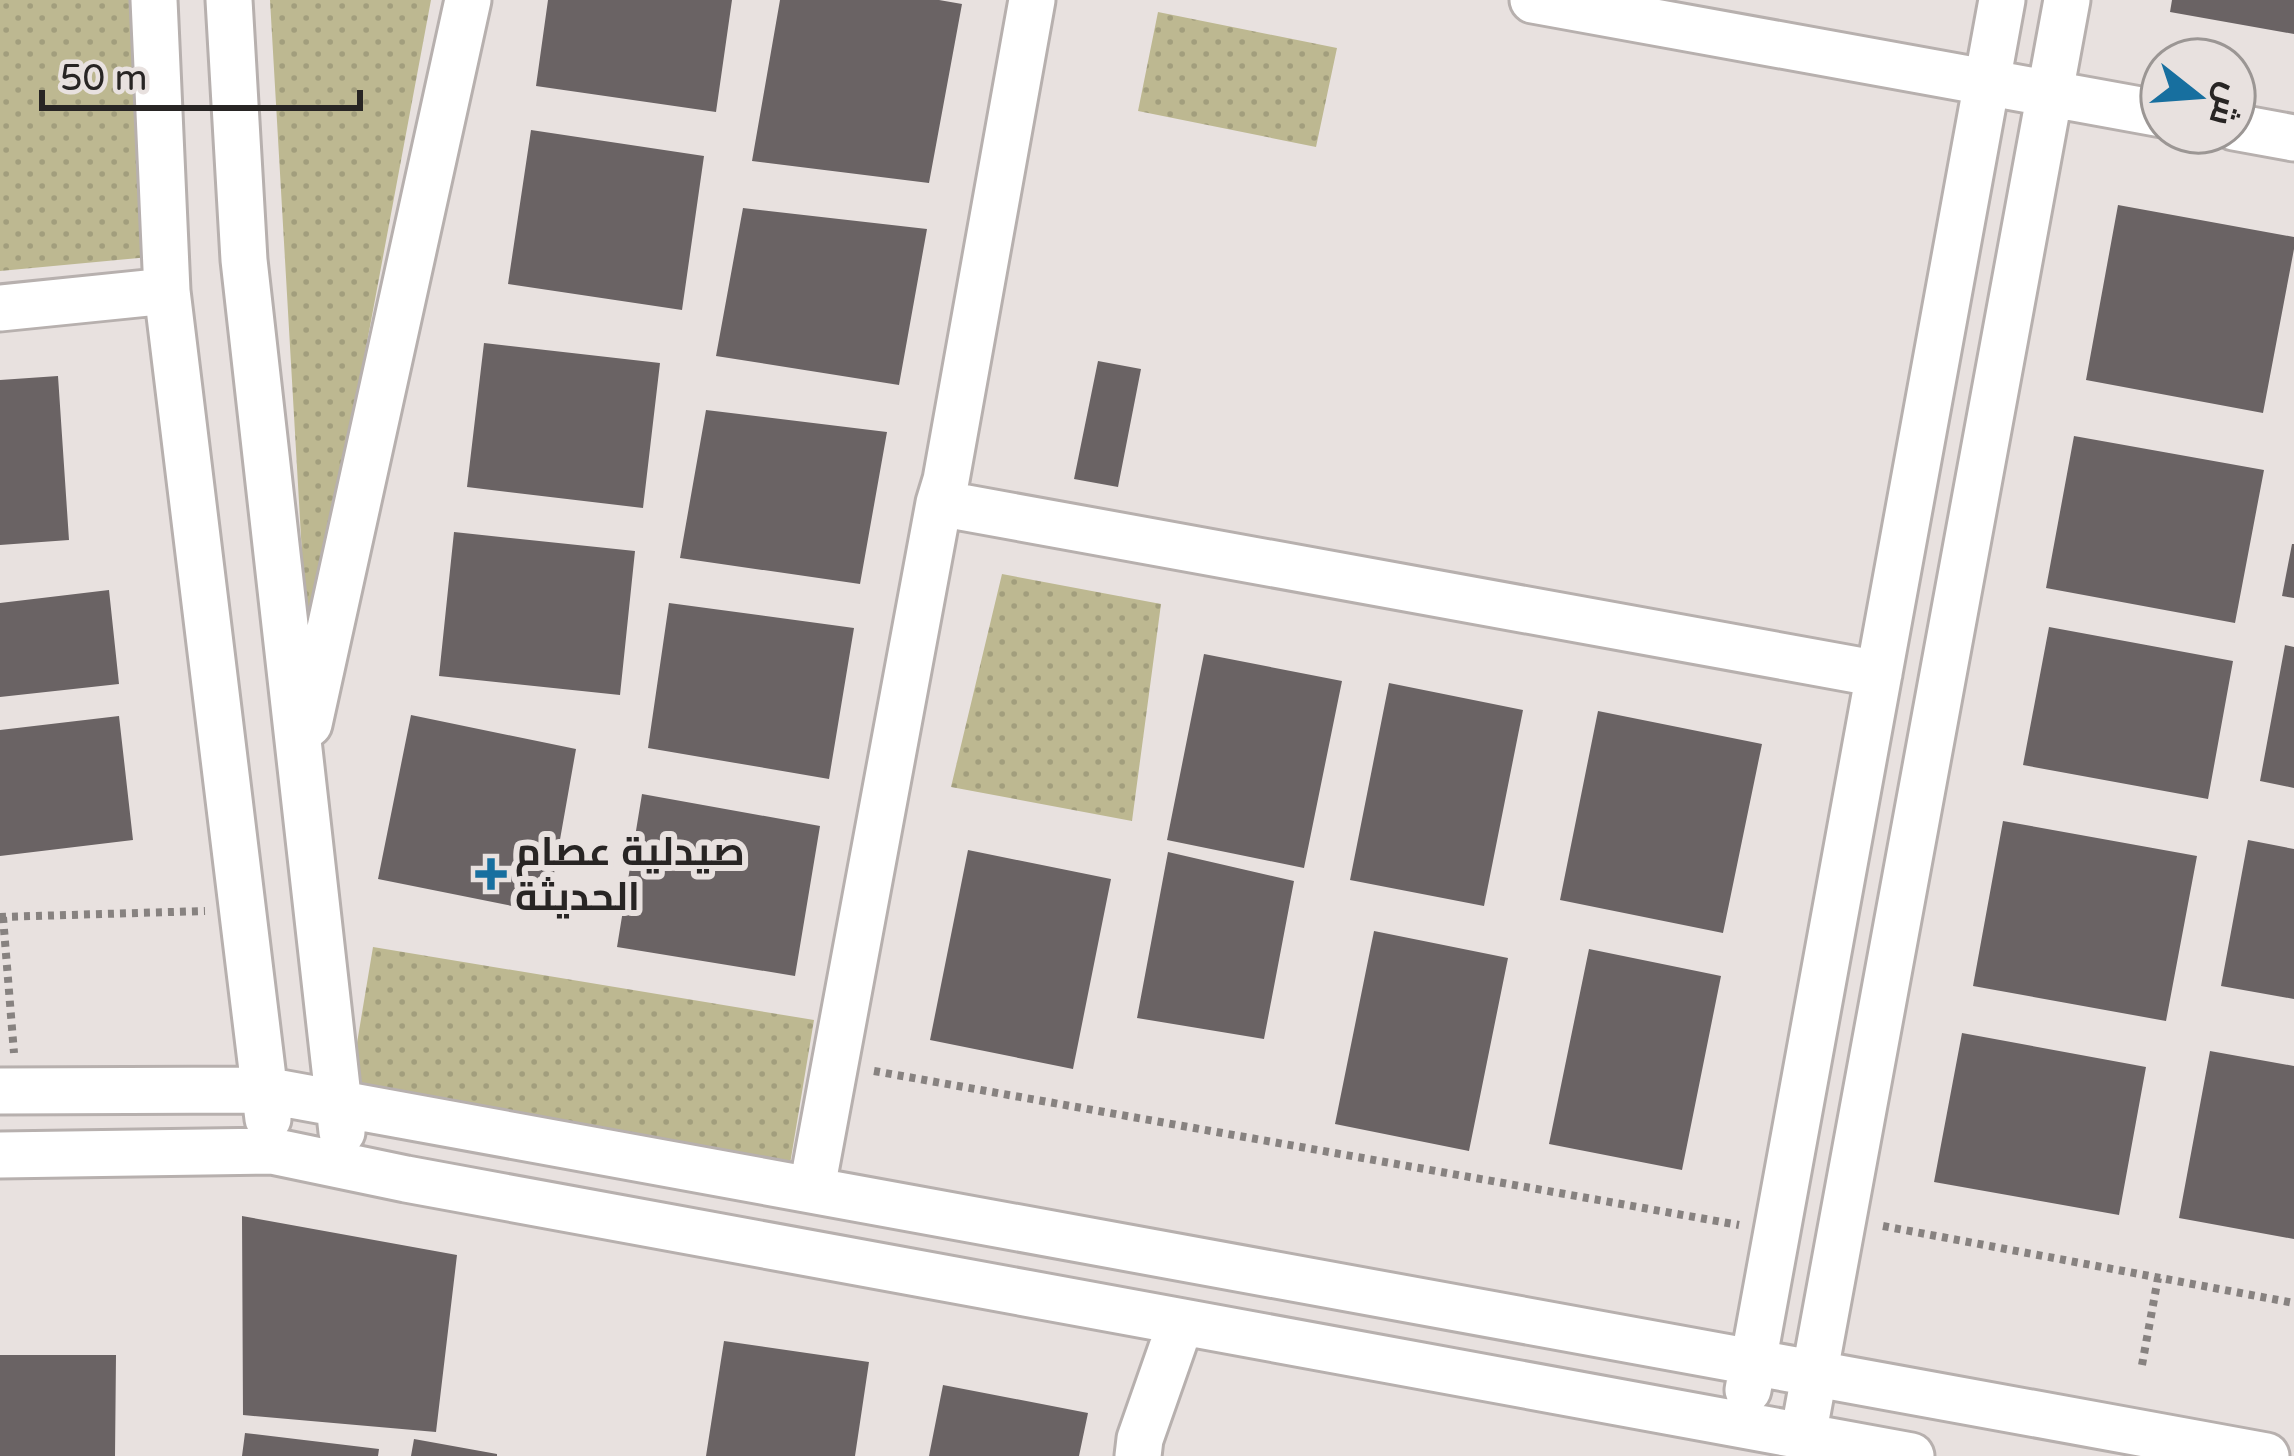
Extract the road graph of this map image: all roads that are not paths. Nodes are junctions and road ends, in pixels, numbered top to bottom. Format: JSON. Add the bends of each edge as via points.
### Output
{"nodes":[{"id":1,"x":154,"y":0,"type":"edge"},
{"id":2,"x":229,"y":0,"type":"edge"},
{"id":3,"x":468,"y":0,"type":"edge"},
{"id":4,"x":1032,"y":0,"type":"edge"},
{"id":5,"x":1533,"y":0,"type":"edge"},
{"id":6,"x":2002,"y":0,"type":"edge"},
{"id":7,"x":2067,"y":0,"type":"edge"},
{"id":8,"x":1987,"y":82,"type":"junction"},
{"id":9,"x":2050,"y":94,"type":"junction"},
{"id":10,"x":2138,"y":110,"type":"edge"},
{"id":11,"x":2258,"y":131,"type":"edge"},
{"id":12,"x":2294,"y":138,"type":"edge"},
{"id":13,"x":167,"y":291,"type":"junction"},
{"id":14,"x":0,"y":308,"type":"edge"},
{"id":15,"x":939,"y":503,"type":"junction"},
{"id":16,"x":1879,"y":674,"type":"junction"},
{"id":17,"x":301,"y":760,"type":"junction"},
{"id":18,"x":9,"y":1090,"type":"edge"},
{"id":19,"x":264,"y":1090,"type":"junction"},
{"id":20,"x":339,"y":1104,"type":"junction"},
{"id":21,"x":272,"y":1151,"type":"junction"},
{"id":22,"x":0,"y":1155,"type":"edge"},
{"id":23,"x":346,"y":1165,"type":"junction"},
{"id":24,"x":812,"y":1188,"type":"junction"},
{"id":25,"x":1181,"y":1322,"type":"junction"},
{"id":26,"x":1753,"y":1362,"type":"junction"},
{"id":27,"x":1816,"y":1374,"type":"junction"},
{"id":28,"x":1742,"y":1425,"type":"junction"},
{"id":29,"x":1803,"y":1436,"type":"junction"},
{"id":30,"x":2193,"y":1449,"type":"edge"},
{"id":31,"x":1138,"y":1456,"type":"edge"},
{"id":32,"x":1911,"y":1456,"type":"edge"},
{"id":33,"x":2266,"y":1456,"type":"edge"}],
"edges":[{"from":1,"to":13,"type":"street"},
{"from":2,"to":17,"type":"street","via":[[244,260]]},
{"from":3,"to":17,"type":"street"},
{"from":4,"to":15,"type":"street"},
{"from":5,"to":8,"type":"street"},
{"from":6,"to":8,"type":"street"},
{"from":7,"to":9,"type":"street"},
{"from":8,"to":9,"type":"street"},
{"from":8,"to":16,"type":"street"},
{"from":9,"to":10,"type":"street"},
{"from":9,"to":27,"type":"street"},
{"from":11,"to":12,"type":"street"},
{"from":13,"to":14,"type":"street"},
{"from":13,"to":19,"type":"street"},
{"from":15,"to":16,"type":"street"},
{"from":15,"to":24,"type":"street"},
{"from":16,"to":26,"type":"street"},
{"from":17,"to":20,"type":"street"},
{"from":18,"to":19,"type":"street"},
{"from":19,"to":20,"type":"street"},
{"from":19,"to":21,"type":"street"},
{"from":20,"to":23,"type":"street"},
{"from":20,"to":24,"type":"street"},
{"from":21,"to":22,"type":"street"},
{"from":21,"to":23,"type":"street"},
{"from":23,"to":25,"type":"street"},
{"from":24,"to":26,"type":"street"},
{"from":25,"to":28,"type":"street"},
{"from":25,"to":31,"type":"street"},
{"from":26,"to":27,"type":"street"},
{"from":26,"to":28,"type":"street"},
{"from":27,"to":29,"type":"street"},
{"from":27,"to":30,"type":"street"},
{"from":28,"to":29,"type":"street"},
{"from":29,"to":32,"type":"street"},
{"from":30,"to":33,"type":"street"}]}
